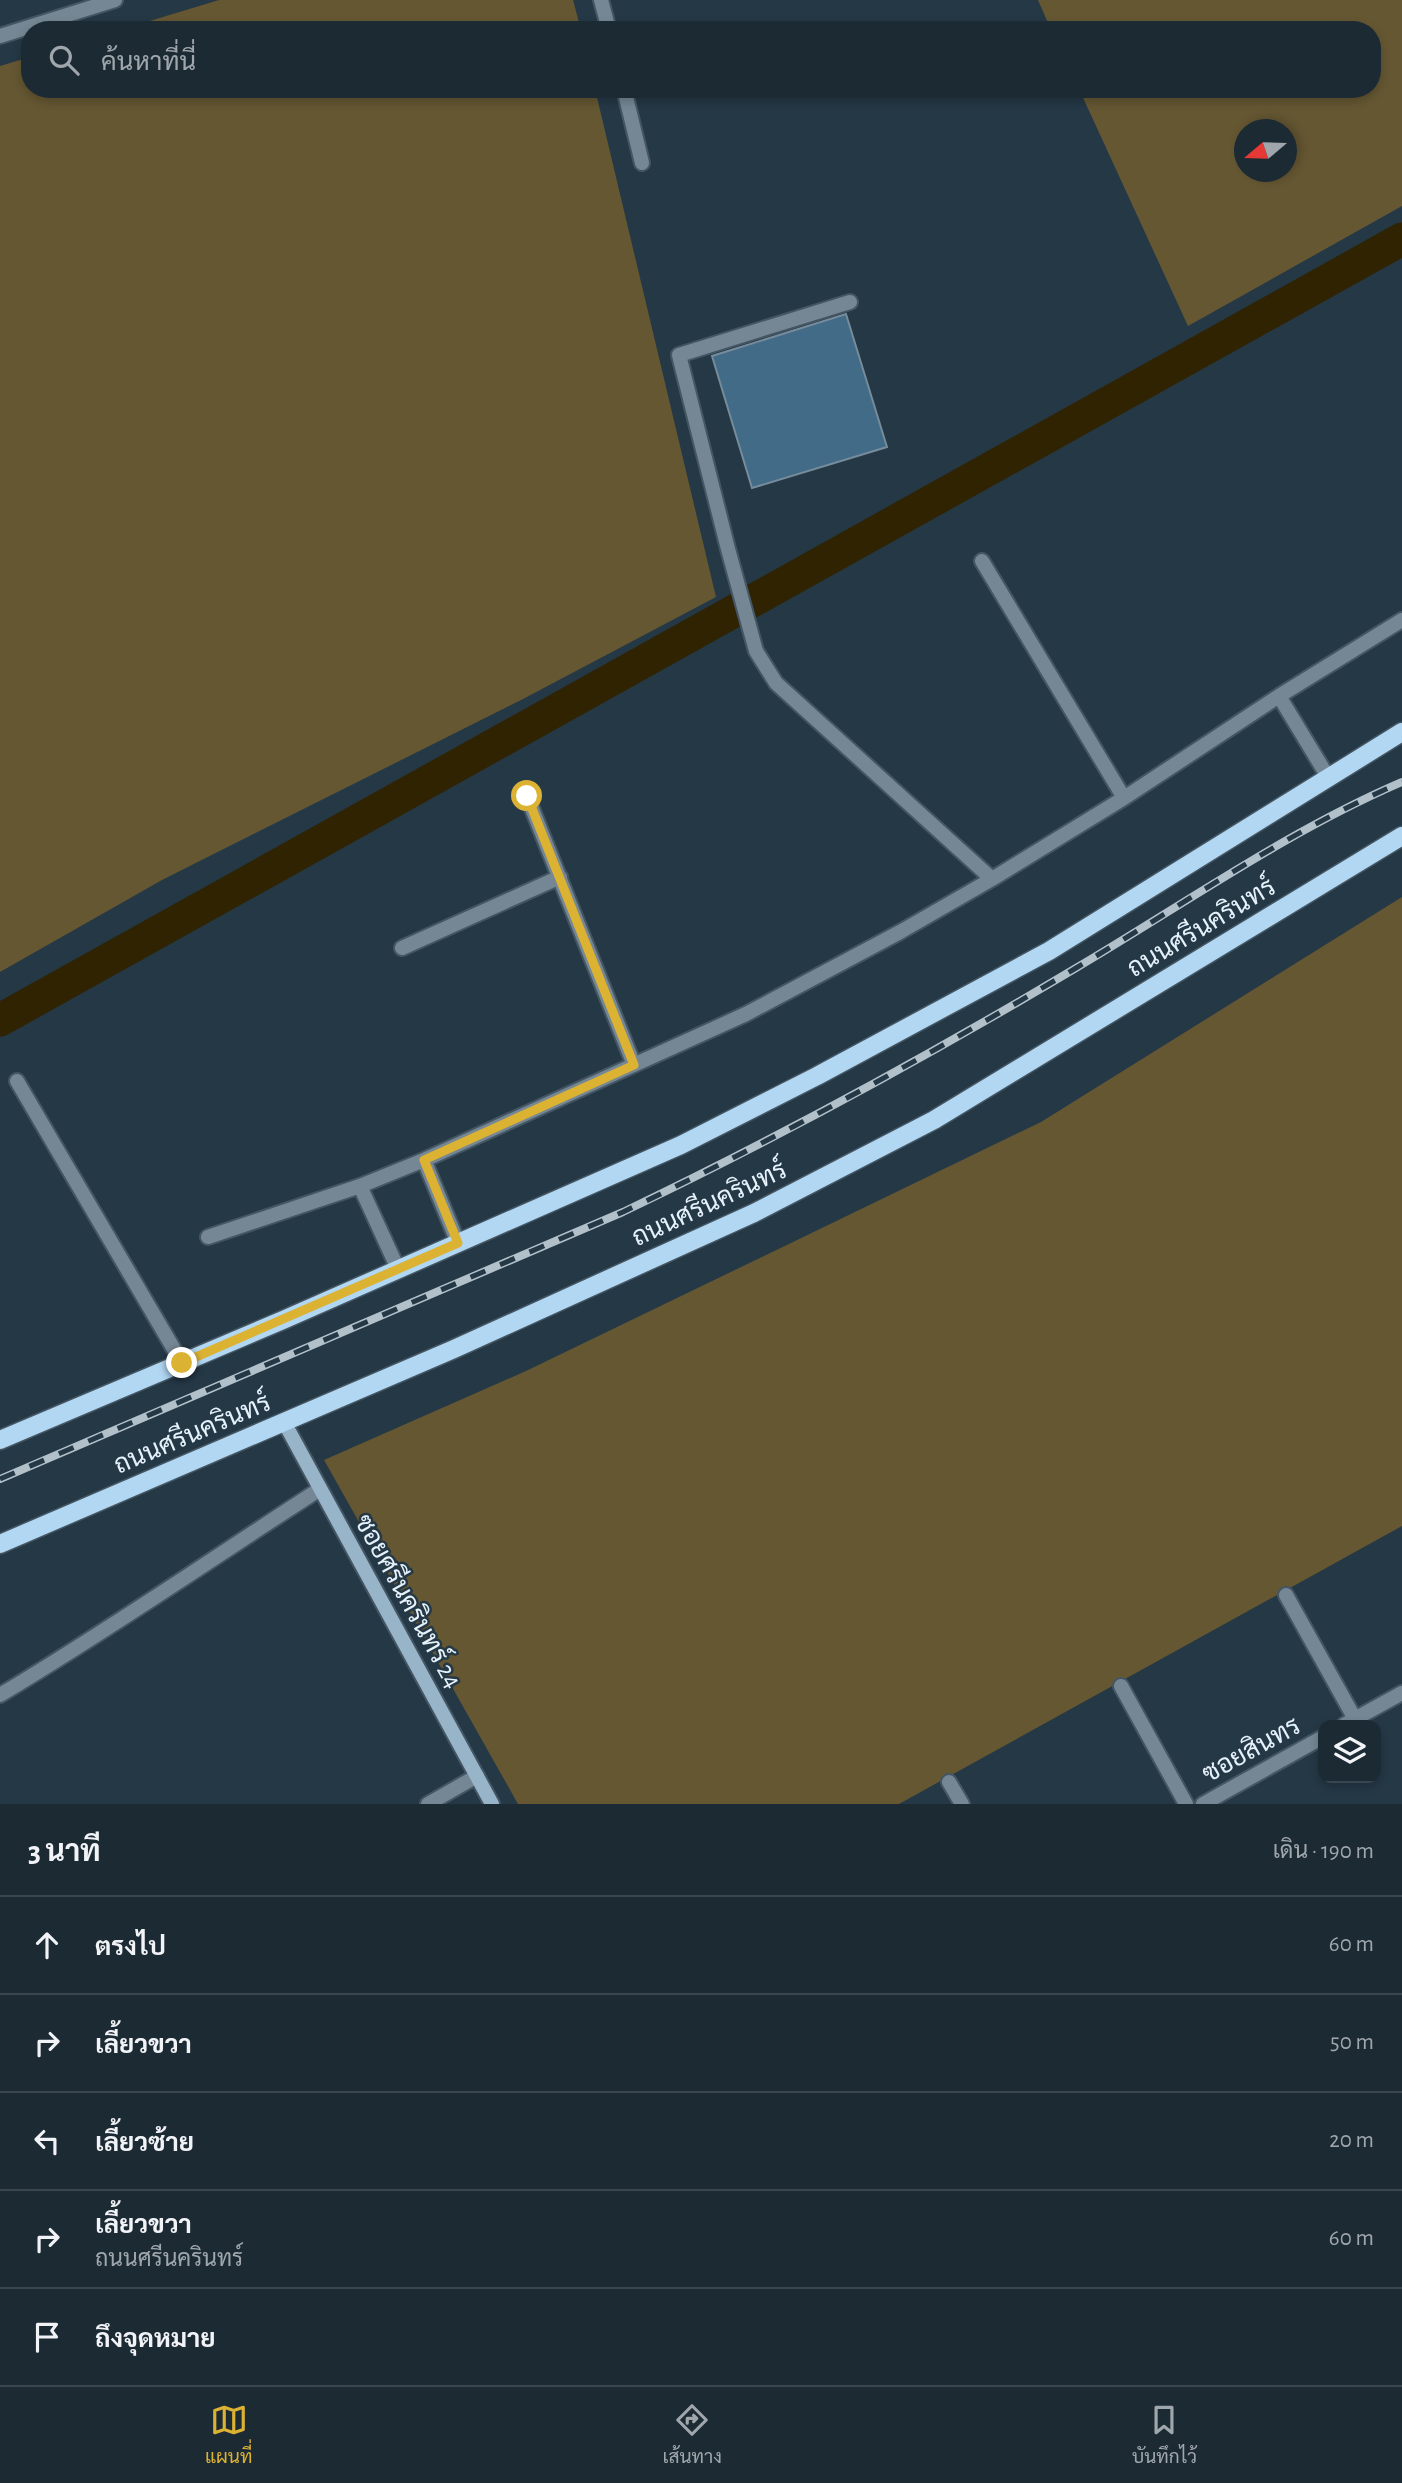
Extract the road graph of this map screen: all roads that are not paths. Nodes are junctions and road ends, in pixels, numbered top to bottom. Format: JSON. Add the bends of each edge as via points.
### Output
{"nodes":[{"id":1,"x":115,"y":0,"type":"edge"},
{"id":2,"x":601,"y":0,"type":"edge"},
{"id":3,"x":48,"y":21,"type":"edge"},
{"id":4,"x":607,"y":21,"type":"edge"},
{"id":5,"x":21,"y":29,"type":"edge"},
{"id":6,"x":0,"y":36,"type":"edge"},
{"id":7,"x":626,"y":98,"type":"edge"},
{"id":8,"x":642,"y":163,"type":"dead end"},
{"id":9,"x":850,"y":302,"type":"dead end"},
{"id":10,"x":982,"y":561,"type":"dead end"},
{"id":11,"x":1402,"y":620,"type":"edge"},
{"id":12,"x":1279,"y":696,"type":"junction"},
{"id":13,"x":1402,"y":732,"type":"edge"},
{"id":14,"x":1328,"y":778,"type":"junction"},
{"id":15,"x":527,"y":796,"type":"dead end"},
{"id":16,"x":1124,"y":798,"type":"junction"},
{"id":17,"x":1402,"y":836,"type":"edge"},
{"id":18,"x":559,"y":877,"type":"junction"},
{"id":19,"x":992,"y":879,"type":"junction"},
{"id":20,"x":402,"y":948,"type":"dead end"},
{"id":21,"x":634,"y":1065,"type":"junction"},
{"id":22,"x":17,"y":1081,"type":"dead end"},
{"id":23,"x":424,"y":1160,"type":"junction"},
{"id":24,"x":360,"y":1186,"type":"junction"},
{"id":25,"x":208,"y":1237,"type":"dead end"},
{"id":26,"x":458,"y":1243,"type":"junction"},
{"id":27,"x":398,"y":1269,"type":"junction"},
{"id":28,"x":182,"y":1363,"type":"junction"},
{"id":29,"x":284,"y":1422,"type":"junction"},
{"id":30,"x":0,"y":1440,"type":"edge"},
{"id":31,"x":320,"y":1489,"type":"junction"},
{"id":32,"x":0,"y":1544,"type":"edge"},
{"id":33,"x":1286,"y":1595,"type":"dead end"},
{"id":34,"x":1121,"y":1686,"type":"dead end"},
{"id":35,"x":0,"y":1695,"type":"edge"},
{"id":36,"x":1401,"y":1696,"type":"edge"},
{"id":37,"x":1348,"y":1720,"type":"edge"},
{"id":38,"x":1353,"y":1720,"type":"edge"},
{"id":39,"x":1318,"y":1740,"type":"edge"},
{"id":40,"x":477,"y":1776,"type":"junction"},
{"id":41,"x":949,"y":1782,"type":"dead end"},
{"id":42,"x":428,"y":1804,"type":"edge"},
{"id":43,"x":492,"y":1804,"type":"edge"},
{"id":44,"x":962,"y":1804,"type":"edge"},
{"id":45,"x":1186,"y":1804,"type":"edge"},
{"id":46,"x":1203,"y":1804,"type":"edge"}],
"edges":[{"from":1,"to":3,"type":"street"},
{"from":2,"to":4,"type":"street"},
{"from":5,"to":6,"type":"street"},
{"from":7,"to":8,"type":"street"},
{"from":9,"to":19,"type":"street","via":[[679,355],[756,651],[776,683]]},
{"from":10,"to":16,"type":"street"},
{"from":11,"to":12,"type":"street"},
{"from":12,"to":14,"type":"street"},
{"from":12,"to":16,"type":"street"},
{"from":13,"to":14,"type":"main road"},
{"from":14,"to":26,"type":"main road","via":[[1049,951],[817,1076],[681,1145]]},
{"from":15,"to":18,"type":"street"},
{"from":16,"to":19,"type":"street"},
{"from":17,"to":29,"type":"main road","name":"ถนนศรีนครินทร์","via":[[922,1126],[754,1213]]},
{"from":18,"to":20,"type":"street"},
{"from":18,"to":21,"type":"street"},
{"from":19,"to":21,"type":"street","via":[[747,1014]]},
{"from":21,"to":23,"type":"street"},
{"from":22,"to":28,"type":"street"},
{"from":23,"to":24,"type":"street"},
{"from":23,"to":26,"type":"street"},
{"from":24,"to":25,"type":"street"},
{"from":24,"to":27,"type":"street"},
{"from":26,"to":27,"type":"main road"},
{"from":27,"to":28,"type":"main road"},
{"from":28,"to":30,"type":"main road"},
{"from":29,"to":31,"type":"street","name":"ซอยศรีนครินทร์ 24"},
{"from":29,"to":32,"type":"main road","name":"ถนนศรีนครินทร์"},
{"from":31,"to":35,"type":"street"},
{"from":31,"to":40,"type":"street","name":"ซอยศรีนครินทร์ 24"},
{"from":33,"to":37,"type":"street"},
{"from":34,"to":45,"type":"street"},
{"from":36,"to":38,"type":"street"},
{"from":39,"to":46,"type":"street","name":"ซอยสินทร"},
{"from":40,"to":42,"type":"street"},
{"from":40,"to":43,"type":"street","name":"ซอยศรีนครินทร์ 24"},
{"from":41,"to":44,"type":"street"}]}
